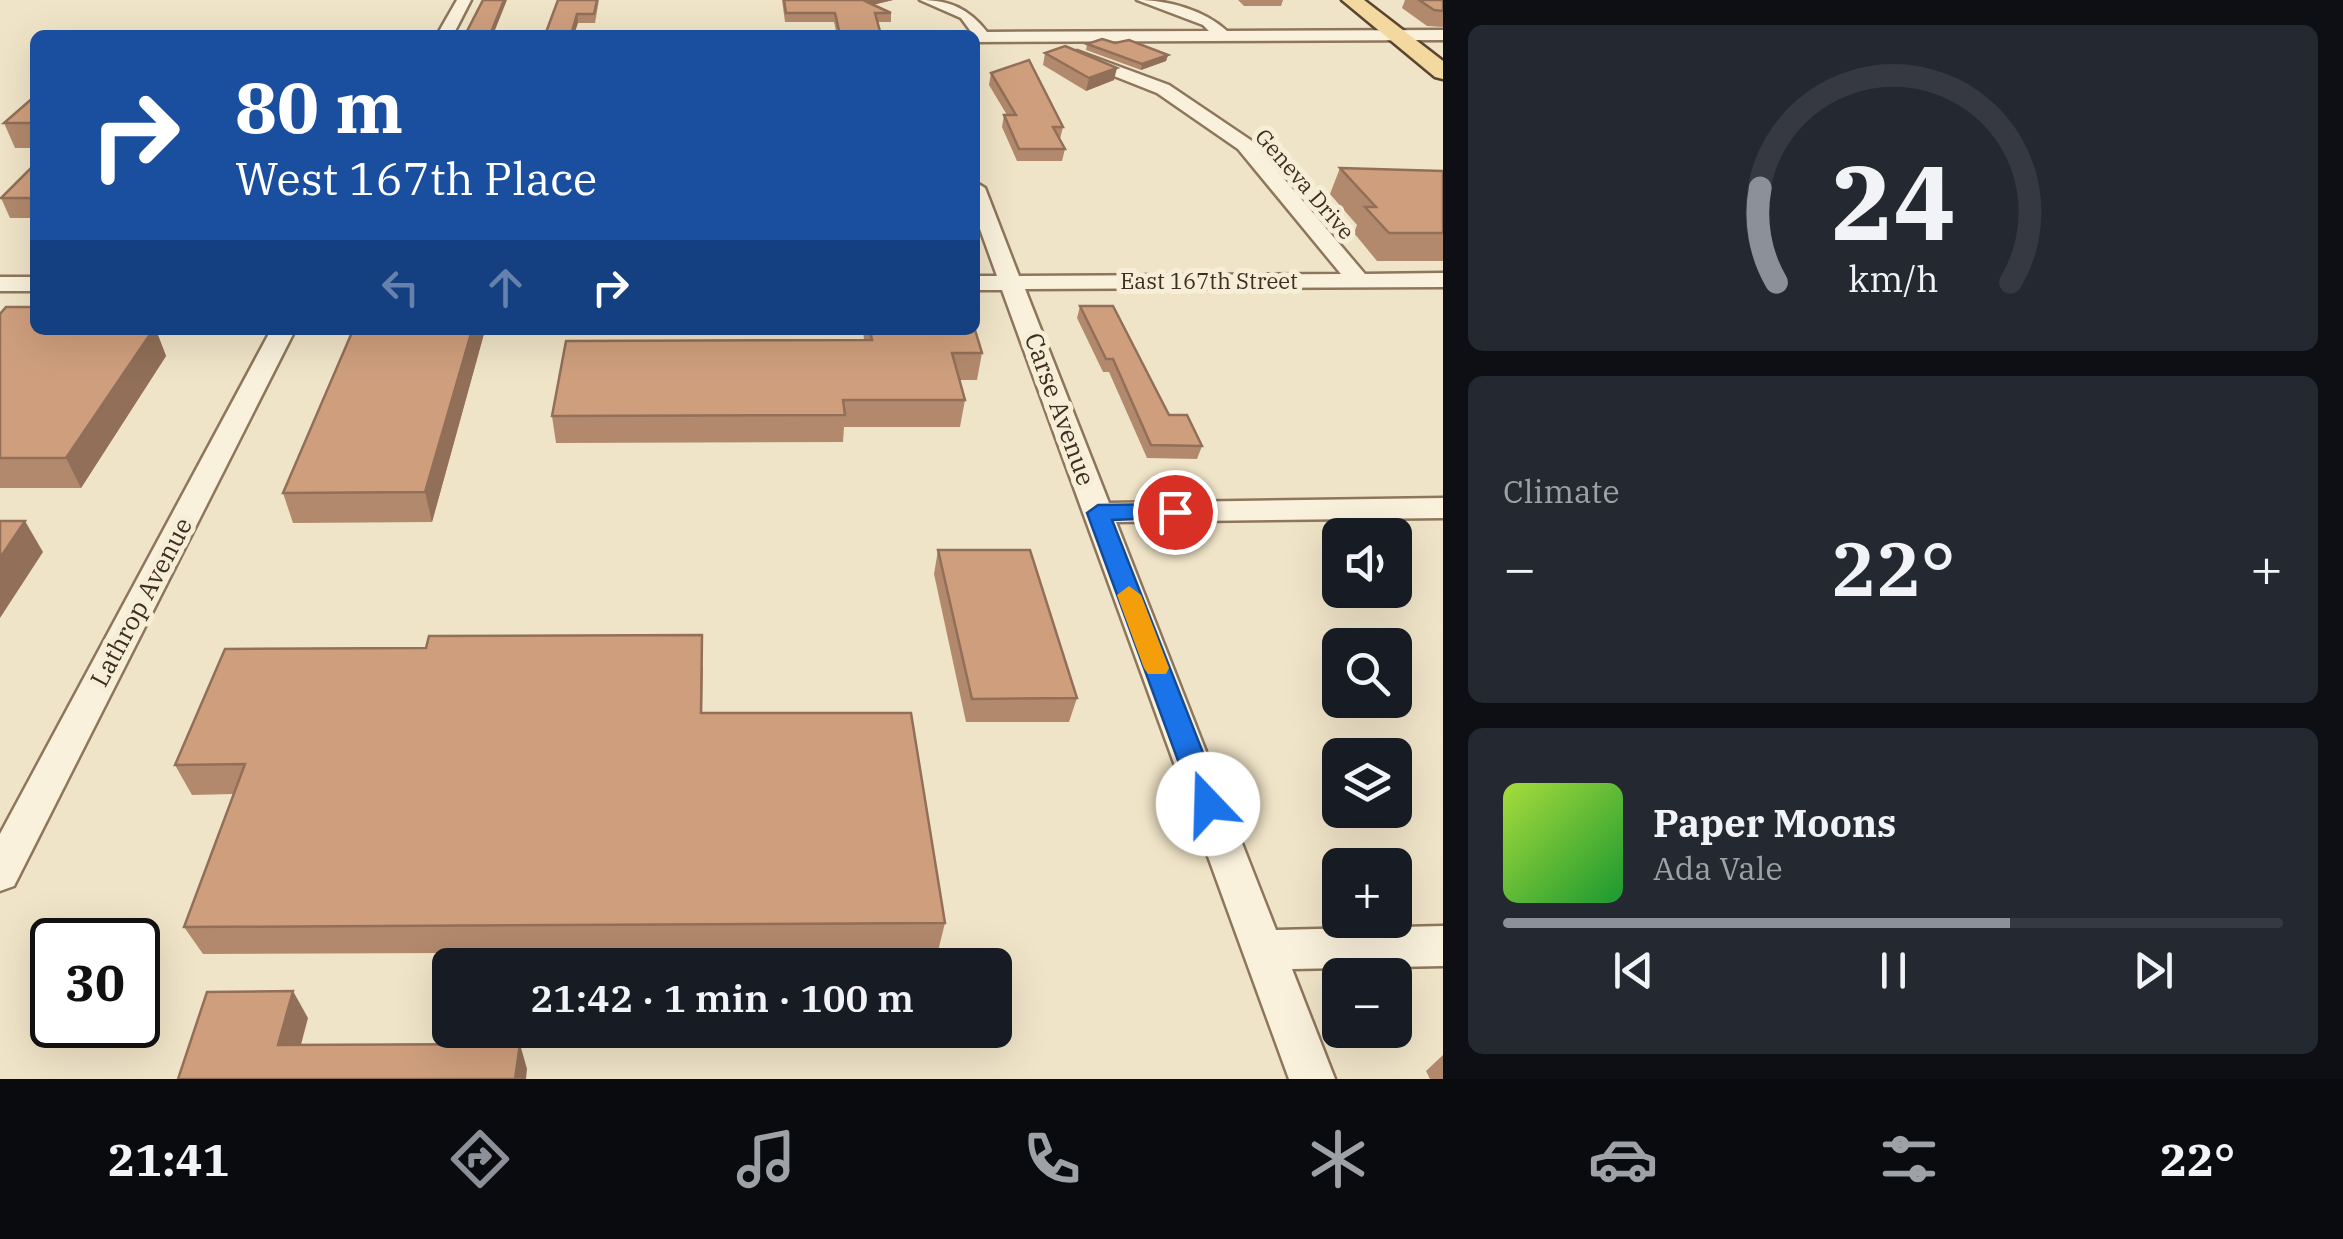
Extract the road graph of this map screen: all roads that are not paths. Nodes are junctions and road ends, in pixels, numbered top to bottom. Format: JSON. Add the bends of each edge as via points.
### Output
{"nodes":[{"id":1,"x":464,"y":0,"type":"edge"},
{"id":2,"x":927,"y":0,"type":"edge"},
{"id":3,"x":1144,"y":0,"type":"edge"},
{"id":4,"x":1352,"y":0,"type":"edge"},
{"id":5,"x":448,"y":30,"type":"edge"},
{"id":6,"x":975,"y":30,"type":"edge"},
{"id":7,"x":1396,"y":35,"type":"junction"},
{"id":8,"x":1443,"y":35,"type":"edge"},
{"id":9,"x":1223,"y":36,"type":"junction"},
{"id":10,"x":980,"y":37,"type":"edge"},
{"id":11,"x":1057,"y":37,"type":"junction"},
{"id":12,"x":1443,"y":72,"type":"edge"},
{"id":13,"x":980,"y":200,"type":"edge"},
{"id":14,"x":1358,"y":280,"type":"junction"},
{"id":15,"x":1443,"y":280,"type":"edge"},
{"id":16,"x":980,"y":283,"type":"edge"},
{"id":17,"x":1013,"y":283,"type":"junction"},
{"id":18,"x":0,"y":284,"type":"edge"},
{"id":19,"x":30,"y":284,"type":"edge"},
{"id":20,"x":280,"y":335,"type":"edge"},
{"id":21,"x":1443,"y":508,"type":"edge"},
{"id":22,"x":1098,"y":513,"type":"junction"},
{"id":23,"x":0,"y":874,"type":"edge"},
{"id":24,"x":1443,"y":946,"type":"edge"},
{"id":25,"x":1264,"y":950,"type":"junction"},
{"id":26,"x":1312,"y":1079,"type":"edge"}],
"edges":[{"from":1,"to":5,"type":"street"},
{"from":2,"to":6,"type":"street","via":[[966,15]]},
{"from":3,"to":9,"type":"street","via":[[1208,22]]},
{"from":4,"to":7,"type":"main road"},
{"from":7,"to":8,"type":"street"},
{"from":7,"to":9,"type":"street"},
{"from":7,"to":12,"type":"main road"},
{"from":9,"to":11,"type":"street"},
{"from":10,"to":11,"type":"street"},
{"from":11,"to":14,"type":"street","name":"Geneva Drive","via":[[1074,55],[1163,89],[1245,145]]},
{"from":13,"to":17,"type":"street","name":"Carse Avenue"},
{"from":14,"to":15,"type":"street","name":"East 167th Street"},
{"from":14,"to":17,"type":"street","name":"East 167th Street"},
{"from":16,"to":17,"type":"street","name":"East 167th Street"},
{"from":17,"to":22,"type":"street","name":"Carse Avenue"},
{"from":18,"to":19,"type":"street"},
{"from":20,"to":23,"type":"street","name":"Lathrop Avenue"},
{"from":21,"to":22,"type":"street"},
{"from":22,"to":25,"type":"street","name":"Carse Avenue"},
{"from":24,"to":25,"type":"street"},
{"from":25,"to":26,"type":"street","name":"Carse Avenue"}]}
